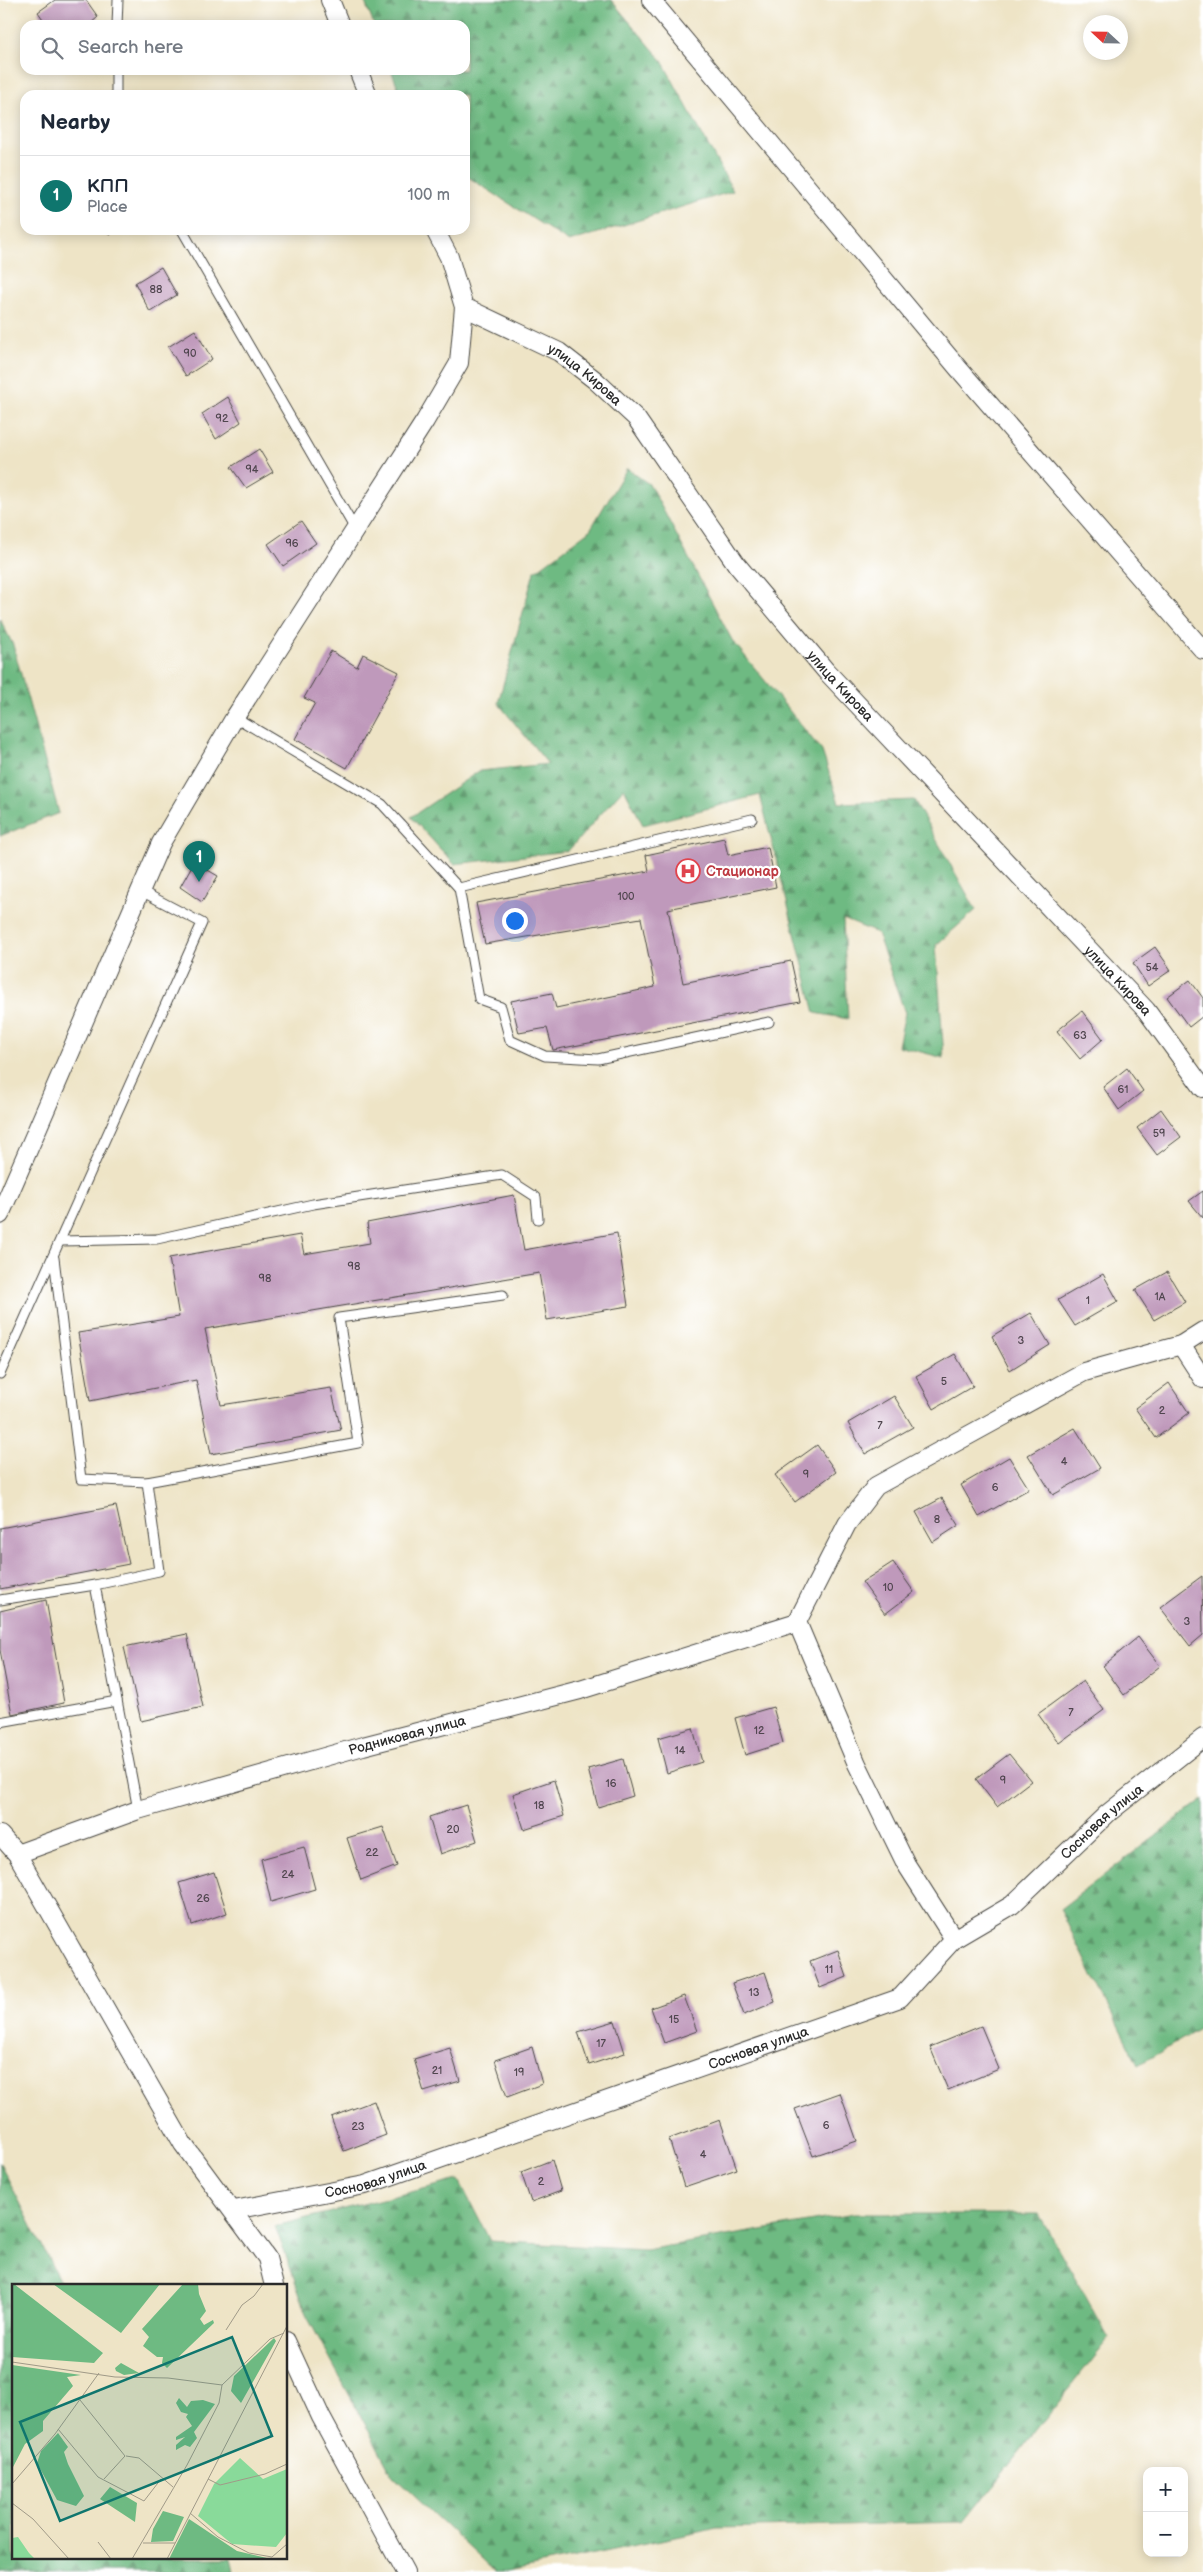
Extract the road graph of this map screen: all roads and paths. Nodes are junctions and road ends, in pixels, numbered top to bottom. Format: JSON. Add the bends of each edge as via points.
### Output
{"nodes":[{"id":1,"x":118,"y":0,"type":"edge"},
{"id":2,"x":330,"y":0,"type":"edge"},
{"id":3,"x":651,"y":0,"type":"edge"},
{"id":4,"x":117,"y":20,"type":"edge"},
{"id":5,"x":338,"y":20,"type":"edge"},
{"id":6,"x":116,"y":75,"type":"edge"},
{"id":7,"x":360,"y":75,"type":"edge"},
{"id":8,"x":116,"y":90,"type":"edge"},
{"id":9,"x":366,"y":90,"type":"edge"},
{"id":10,"x":185,"y":235,"type":"edge"},
{"id":11,"x":438,"y":235,"type":"edge"},
{"id":12,"x":464,"y":307,"type":"junction"},
{"id":13,"x":355,"y":529,"type":"junction"},
{"id":14,"x":1203,"y":650,"type":"edge"},
{"id":15,"x":235,"y":717,"type":"junction"},
{"id":16,"x":752,"y":819,"type":"dead end"},
{"id":17,"x":459,"y":888,"type":"junction"},
{"id":18,"x":141,"y":891,"type":"junction"},
{"id":19,"x":770,"y":1022,"type":"dead end"},
{"id":20,"x":1203,"y":1088,"type":"edge"},
{"id":21,"x":0,"y":1215,"type":"edge"},
{"id":22,"x":538,"y":1219,"type":"dead end"},
{"id":23,"x":61,"y":1241,"type":"junction"},
{"id":24,"x":54,"y":1258,"type":"junction"},
{"id":25,"x":503,"y":1295,"type":"dead end"},
{"id":26,"x":1203,"y":1331,"type":"edge"},
{"id":27,"x":1181,"y":1345,"type":"junction"},
{"id":28,"x":0,"y":1374,"type":"edge"},
{"id":29,"x":1203,"y":1379,"type":"edge"},
{"id":30,"x":147,"y":1482,"type":"junction"},
{"id":31,"x":95,"y":1585,"type":"junction"},
{"id":32,"x":0,"y":1600,"type":"edge"},
{"id":33,"x":797,"y":1622,"type":"junction"},
{"id":34,"x":117,"y":1701,"type":"junction"},
{"id":35,"x":0,"y":1722,"type":"edge"},
{"id":36,"x":1203,"y":1738,"type":"edge"},
{"id":37,"x":138,"y":1810,"type":"junction"},
{"id":38,"x":0,"y":1835,"type":"edge"},
{"id":39,"x":17,"y":1854,"type":"junction"},
{"id":40,"x":954,"y":1939,"type":"junction"},
{"id":41,"x":234,"y":2210,"type":"junction"},
{"id":42,"x":274,"y":2284,"type":"edge"},
{"id":43,"x":288,"y":2345,"type":"edge"},
{"id":44,"x":405,"y":2572,"type":"edge"}],
"edges":[{"from":1,"to":4,"type":"lane"},
{"from":2,"to":5,"type":"street"},
{"from":3,"to":14,"type":"street","via":[[958,368]]},
{"from":6,"to":8,"type":"lane"},
{"from":7,"to":9,"type":"street"},
{"from":10,"to":13,"type":"lane"},
{"from":11,"to":12,"type":"street","via":[[449,257]]},
{"from":12,"to":13,"type":"street","via":[[459,363]]},
{"from":12,"to":20,"type":"street","name":"улица Кирова","via":[[559,352],[636,418],[737,565],[820,664],[1146,1010]]},
{"from":13,"to":15,"type":"street"},
{"from":15,"to":17,"type":"lane","via":[[382,804]]},
{"from":15,"to":18,"type":"street","via":[[161,843]]},
{"from":16,"to":17,"type":"lane"},
{"from":17,"to":19,"type":"lane","via":[[479,999],[501,1007],[510,1040],[545,1056],[598,1059]]},
{"from":18,"to":21,"type":"street"},
{"from":18,"to":23,"type":"lane","via":[[202,923]]},
{"from":22,"to":23,"type":"lane","via":[[536,1197],[502,1175],[313,1204],[157,1239]]},
{"from":23,"to":24,"type":"lane"},
{"from":24,"to":28,"type":"lane"},
{"from":24,"to":30,"type":"lane","via":[[82,1479]]},
{"from":25,"to":30,"type":"lane","via":[[339,1318],[358,1443]]},
{"from":26,"to":27,"type":"street"},
{"from":27,"to":29,"type":"street"},
{"from":27,"to":33,"type":"street","via":[[1084,1372],[876,1486],[847,1524]]},
{"from":30,"to":31,"type":"lane","via":[[159,1571]]},
{"from":31,"to":32,"type":"lane"},
{"from":31,"to":34,"type":"lane"},
{"from":33,"to":37,"type":"street","name":"Родниковая улица","via":[[580,1690],[362,1746]]},
{"from":33,"to":40,"type":"street","via":[[857,1764],[906,1864]]},
{"from":34,"to":35,"type":"lane"},
{"from":34,"to":37,"type":"lane"},
{"from":36,"to":40,"type":"street","name":"Сосновая улица","via":[[1107,1814],[1012,1905]]},
{"from":37,"to":39,"type":"street","name":"Родниковая улица"},
{"from":38,"to":39,"type":"street"},
{"from":39,"to":41,"type":"street","via":[[183,2144]]},
{"from":40,"to":41,"type":"street","name":"Сосновая улица","via":[[900,1998],[365,2185]]},
{"from":41,"to":42,"type":"street","via":[[267,2258]]},
{"from":43,"to":44,"type":"street","via":[[321,2417]]}]}
